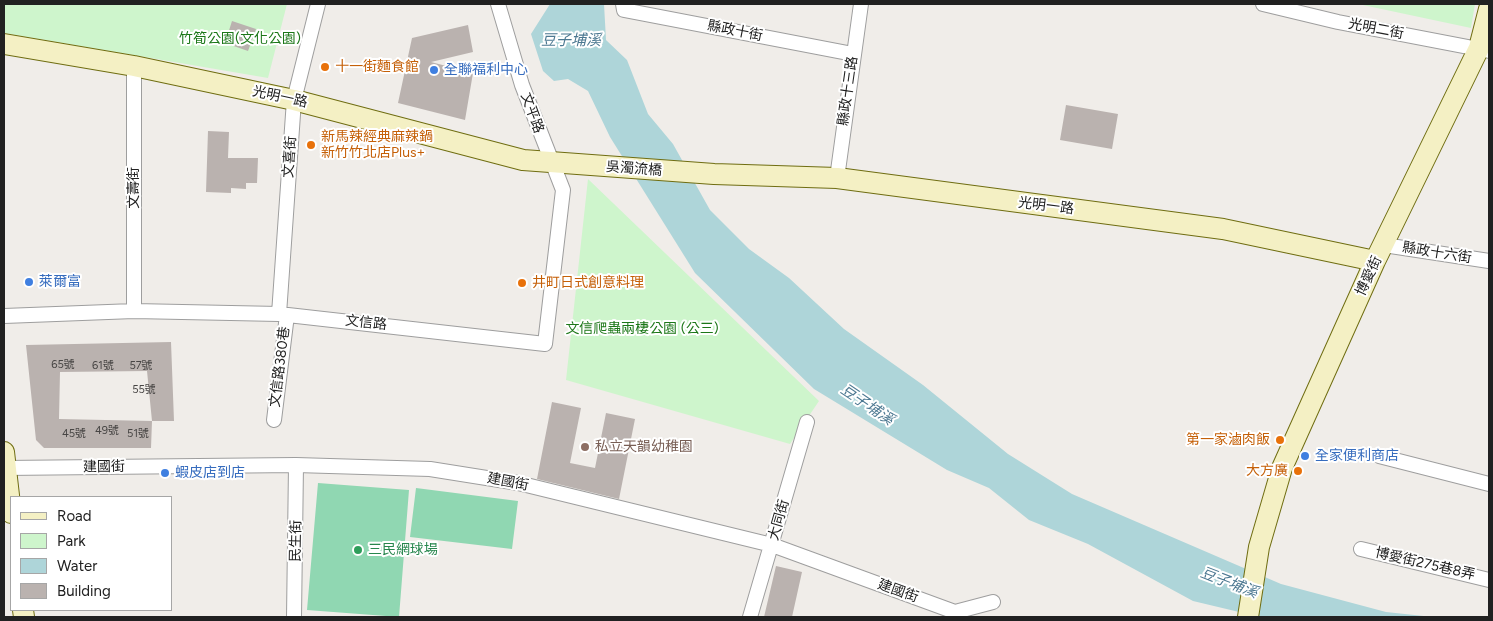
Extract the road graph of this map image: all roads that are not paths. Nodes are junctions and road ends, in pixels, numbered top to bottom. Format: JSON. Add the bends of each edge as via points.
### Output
{"nodes":[{"id":1,"x":318,"y":4,"type":"edge"},
{"id":2,"x":498,"y":4,"type":"edge"},
{"id":3,"x":623,"y":4,"type":"edge"},
{"id":4,"x":862,"y":4,"type":"edge"},
{"id":5,"x":1263,"y":4,"type":"edge"},
{"id":6,"x":1489,"y":9,"type":"edge"},
{"id":7,"x":4,"y":44,"type":"edge"},
{"id":8,"x":1484,"y":50,"type":"edge"},
{"id":9,"x":853,"y":54,"type":"junction"},
{"id":10,"x":134,"y":66,"type":"junction"},
{"id":11,"x":294,"y":100,"type":"junction"},
{"id":12,"x":554,"y":164,"type":"junction"},
{"id":13,"x":714,"y":174,"type":"joint"},
{"id":14,"x":837,"y":178,"type":"junction"},
{"id":15,"x":1380,"y":253,"type":"junction"},
{"id":16,"x":1489,"y":261,"type":"edge"},
{"id":17,"x":134,"y":311,"type":"junction"},
{"id":18,"x":283,"y":314,"type":"junction"},
{"id":19,"x":4,"y":316,"type":"edge"},
{"id":20,"x":274,"y":420,"type":"dead end"},
{"id":21,"x":807,"y":422,"type":"dead end"},
{"id":22,"x":1379,"y":456,"type":"dead end"},
{"id":23,"x":4,"y":462,"type":"edge"},
{"id":24,"x":296,"y":465,"type":"junction"},
{"id":25,"x":1489,"y":484,"type":"edge"},
{"id":26,"x":10,"y":505,"type":"edge"},
{"id":27,"x":772,"y":545,"type":"junction"},
{"id":28,"x":1361,"y":549,"type":"dead end"},
{"id":29,"x":1489,"y":580,"type":"edge"},
{"id":30,"x":993,"y":602,"type":"dead end"},
{"id":31,"x":294,"y":617,"type":"edge"},
{"id":32,"x":750,"y":617,"type":"edge"},
{"id":33,"x":1248,"y":617,"type":"edge"}],
"edges":[{"from":1,"to":11,"type":"street","name":"文喜街"},
{"from":2,"to":12,"type":"street","name":"文平路","via":[[522,85]]},
{"from":3,"to":9,"type":"street","name":"縣政十街","via":[[624,10]]},
{"from":4,"to":9,"type":"street","name":"縣政十三路"},
{"from":5,"to":8,"type":"street","name":"光明二街"},
{"from":6,"to":8,"type":"street","name":"博愛街"},
{"from":7,"to":10,"type":"street","name":"光明一路"},
{"from":8,"to":15,"type":"street","name":"博愛街"},
{"from":9,"to":14,"type":"street","name":"縣政十三路"},
{"from":10,"to":11,"type":"street","name":"光明一路"},
{"from":10,"to":17,"type":"street","name":"文壽街"},
{"from":11,"to":12,"type":"street","name":"光明一路","via":[[523,160]]},
{"from":11,"to":18,"type":"street","name":"文喜街"},
{"from":12,"to":13,"type":"street","name":"吳濁流橋"},
{"from":12,"to":18,"type":"street","name":"文信路","via":[[563,190],[545,344]]},
{"from":13,"to":14,"type":"street","name":"光明一路"},
{"from":14,"to":15,"type":"street","name":"光明一路"},
{"from":15,"to":16,"type":"street","name":"縣政十六街"},
{"from":15,"to":33,"type":"street","name":"博愛街","via":[[1282,468],[1259,547]]},
{"from":17,"to":18,"type":"street","name":"文信路"},
{"from":17,"to":19,"type":"street","name":"文信路"},
{"from":18,"to":20,"type":"street","name":"文信路380巷"},
{"from":21,"to":27,"type":"street","name":"大同街"},
{"from":22,"to":25,"type":"street"},
{"from":23,"to":24,"type":"street","name":"建國街"},
{"from":23,"to":26,"type":"street"},
{"from":24,"to":27,"type":"street","name":"建國街","via":[[430,469],[518,483]]},
{"from":24,"to":31,"type":"street","name":"民生街"},
{"from":27,"to":30,"type":"street","name":"建國街","via":[[954,612]]},
{"from":27,"to":32,"type":"street","name":"大同街"},
{"from":28,"to":29,"type":"street","name":"博愛街275巷8弄"}]}
